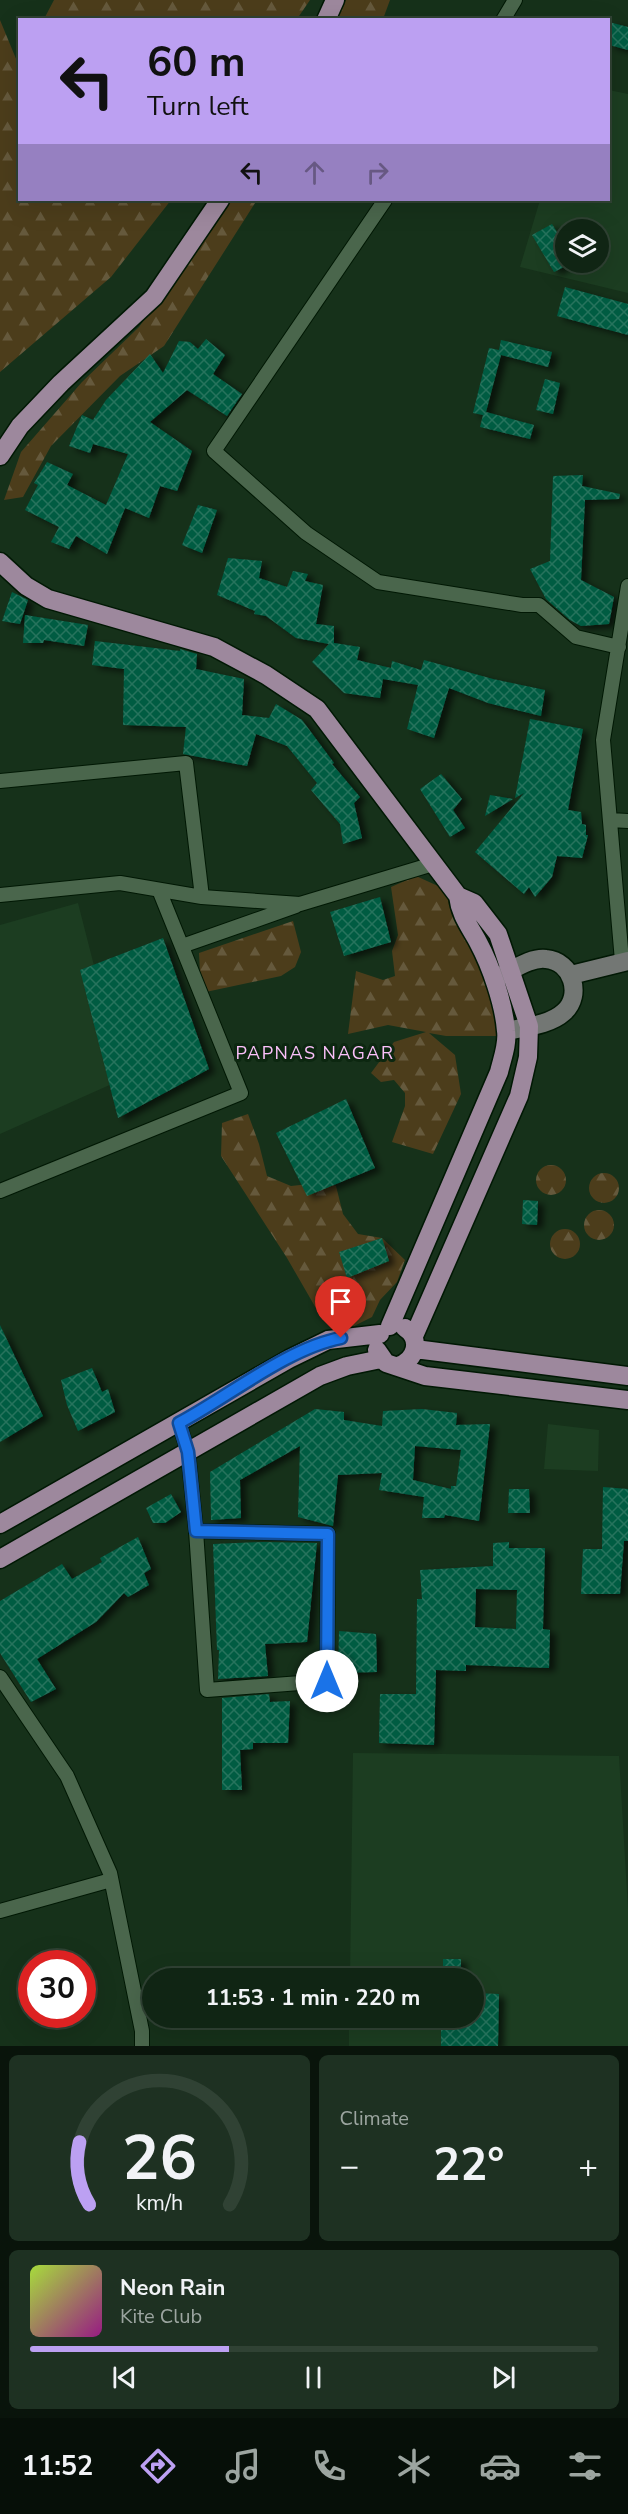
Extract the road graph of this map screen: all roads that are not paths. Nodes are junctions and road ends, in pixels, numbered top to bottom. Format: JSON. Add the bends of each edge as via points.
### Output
{"nodes":[{"id":1,"x":335,"y":0,"type":"edge"},
{"id":2,"x":515,"y":0,"type":"edge"},
{"id":3,"x":327,"y":18,"type":"edge"},
{"id":4,"x":504,"y":18,"type":"edge"},
{"id":5,"x":219,"y":201,"type":"edge"},
{"id":6,"x":384,"y":201,"type":"edge"},
{"id":7,"x":0,"y":456,"type":"edge"},
{"id":8,"x":0,"y":562,"type":"edge"},
{"id":9,"x":628,"y":586,"type":"edge"},
{"id":10,"x":619,"y":647,"type":"junction"},
{"id":11,"x":0,"y":781,"type":"edge"},
{"id":12,"x":610,"y":820,"type":"junction"},
{"id":13,"x":628,"y":821,"type":"edge"},
{"id":14,"x":433,"y":864,"type":"junction"},
{"id":15,"x":159,"y":890,"type":"junction"},
{"id":16,"x":0,"y":895,"type":"edge"},
{"id":17,"x":458,"y":896,"type":"junction"},
{"id":18,"x":202,"y":897,"type":"junction"},
{"id":19,"x":300,"y":904,"type":"junction"},
{"id":20,"x":182,"y":946,"type":"junction"},
{"id":21,"x":625,"y":961,"type":"edge"},
{"id":22,"x":512,"y":971,"type":"junction"},
{"id":23,"x":571,"y":975,"type":"junction"},
{"id":24,"x":494,"y":980,"type":"junction"},
{"id":25,"x":529,"y":1026,"type":"junction"},
{"id":26,"x":507,"y":1031,"type":"junction"},
{"id":27,"x":0,"y":1191,"type":"edge"},
{"id":28,"x":385,"y":1330,"type":"junction"},
{"id":29,"x":415,"y":1343,"type":"junction"},
{"id":30,"x":381,"y":1359,"type":"junction"},
{"id":31,"x":398,"y":1366,"type":"junction"},
{"id":32,"x":628,"y":1376,"type":"edge"},
{"id":33,"x":628,"y":1400,"type":"edge"},
{"id":34,"x":179,"y":1423,"type":"junction"},
{"id":35,"x":188,"y":1452,"type":"junction"},
{"id":36,"x":0,"y":1524,"type":"edge"},
{"id":37,"x":196,"y":1531,"type":"junction"},
{"id":38,"x":0,"y":1559,"type":"edge"},
{"id":39,"x":0,"y":1677,"type":"edge"},
{"id":40,"x":111,"y":1880,"type":"junction"},
{"id":41,"x":0,"y":1911,"type":"edge"},
{"id":42,"x":142,"y":2046,"type":"edge"}],
"edges":[{"from":1,"to":3,"type":"main road"},
{"from":2,"to":4,"type":"street"},
{"from":5,"to":7,"type":"main road","via":[[154,297],[20,426]]},
{"from":6,"to":10,"type":"street","via":[[214,451],[306,533],[378,582],[539,605],[576,637]]},
{"from":8,"to":14,"type":"main road","via":[[26,586],[48,599],[214,647],[317,709]]},
{"from":9,"to":10,"type":"street"},
{"from":10,"to":12,"type":"street","via":[[603,740]]},
{"from":11,"to":18,"type":"street","via":[[186,764]]},
{"from":12,"to":13,"type":"street"},
{"from":12,"to":21,"type":"street"},
{"from":14,"to":17,"type":"main road"},
{"from":14,"to":19,"type":"street"},
{"from":15,"to":16,"type":"street","via":[[120,883]]},
{"from":15,"to":18,"type":"street"},
{"from":15,"to":20,"type":"street"},
{"from":17,"to":22,"type":"main road","via":[[474,903],[498,934]]},
{"from":17,"to":24,"type":"main road","via":[[460,911]]},
{"from":18,"to":19,"type":"street"},
{"from":19,"to":20,"type":"street"},
{"from":20,"to":27,"type":"street","via":[[241,1093]]},
{"from":21,"to":23,"type":"street"},
{"from":22,"to":23,"type":"street","via":[[536,959],[546,959],[556,961]]},
{"from":22,"to":24,"type":"street"},
{"from":22,"to":25,"type":"main road"},
{"from":23,"to":25,"type":"street","via":[[574,995],[564,1012]]},
{"from":24,"to":26,"type":"main road"},
{"from":25,"to":26,"type":"street"},
{"from":25,"to":29,"type":"main road","via":[[528,1057],[519,1096]]},
{"from":26,"to":28,"type":"main road","via":[[499,1072]]},
{"from":28,"to":29,"type":"main road","via":[[404,1327]]},
{"from":28,"to":30,"type":"main road","via":[[376,1347]]},
{"from":28,"to":34,"type":"main road","via":[[328,1340]]},
{"from":29,"to":31,"type":"main road","via":[[410,1360]]},
{"from":29,"to":32,"type":"main road"},
{"from":30,"to":31,"type":"main road"},
{"from":30,"to":35,"type":"main road","via":[[320,1376]]},
{"from":31,"to":33,"type":"main road","via":[[425,1376]]},
{"from":34,"to":35,"type":"street"},
{"from":34,"to":36,"type":"main road"},
{"from":35,"to":37,"type":"street"},
{"from":35,"to":38,"type":"main road"},
{"from":37,"to":37,"type":"street","via":[[207,1690],[327,1681],[328,1534]]},
{"from":39,"to":40,"type":"street","via":[[67,1776]]},
{"from":40,"to":41,"type":"street"},
{"from":40,"to":42,"type":"street"}]}
